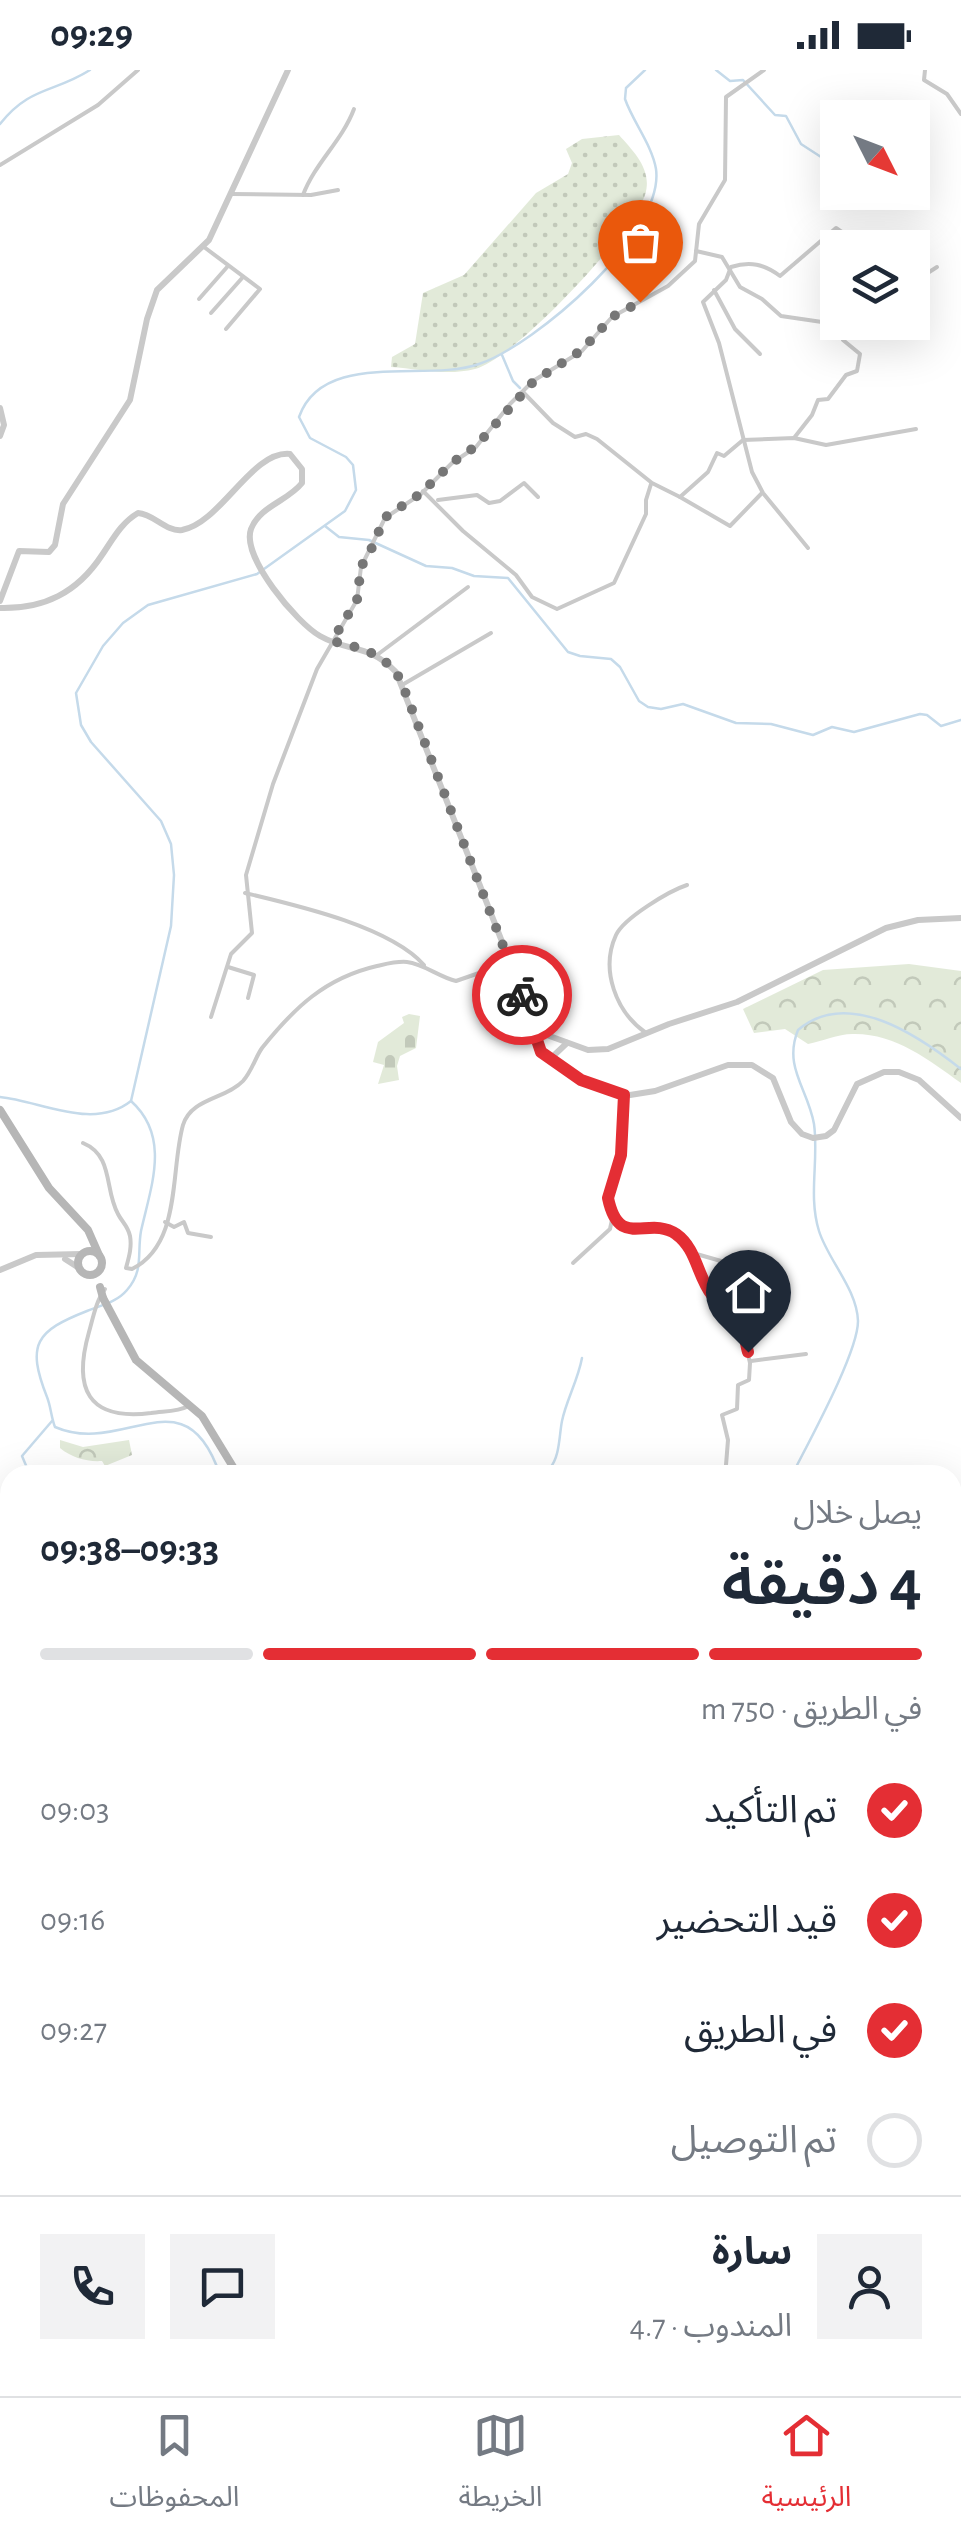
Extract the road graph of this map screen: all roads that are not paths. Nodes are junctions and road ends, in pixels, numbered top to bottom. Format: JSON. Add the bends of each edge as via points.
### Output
{"nodes":[{"id":1,"x":138,"y":70,"type":"edge"},
{"id":2,"x":288,"y":70,"type":"edge"},
{"id":3,"x":764,"y":70,"type":"edge"},
{"id":4,"x":925,"y":70,"type":"edge"},
{"id":5,"x":354,"y":109,"type":"dead end"},
{"id":6,"x":961,"y":114,"type":"edge"},
{"id":7,"x":0,"y":165,"type":"edge"},
{"id":8,"x":338,"y":190,"type":"dead end"},
{"id":9,"x":232,"y":194,"type":"junction"},
{"id":10,"x":303,"y":195,"type":"junction"},
{"id":11,"x":820,"y":242,"type":"edge"},
{"id":12,"x":204,"y":248,"type":"junction"},
{"id":13,"x":696,"y":251,"type":"junction"},
{"id":14,"x":228,"y":266,"type":"junction"},
{"id":15,"x":730,"y":267,"type":"junction"},
{"id":16,"x":937,"y":267,"type":"dead end"},
{"id":17,"x":930,"y":271,"type":"edge"},
{"id":18,"x":243,"y":276,"type":"junction"},
{"id":19,"x":714,"y":290,"type":"junction"},
{"id":20,"x":199,"y":299,"type":"dead end"},
{"id":21,"x":211,"y":312,"type":"dead end"},
{"id":22,"x":820,"y":322,"type":"edge"},
{"id":23,"x":226,"y":329,"type":"dead end"},
{"id":24,"x":843,"y":340,"type":"edge"},
{"id":25,"x":760,"y":354,"type":"dead end"},
{"id":26,"x":523,"y":392,"type":"junction"},
{"id":27,"x":0,"y":408,"type":"edge"},
{"id":28,"x":916,"y":429,"type":"dead end"},
{"id":29,"x":0,"y":436,"type":"edge"},
{"id":30,"x":794,"y":438,"type":"junction"},
{"id":31,"x":743,"y":440,"type":"junction"},
{"id":32,"x":652,"y":483,"type":"junction"},
{"id":33,"x":423,"y":491,"type":"junction"},
{"id":34,"x":762,"y":493,"type":"junction"},
{"id":35,"x":538,"y":497,"type":"dead end"},
{"id":36,"x":680,"y":497,"type":"junction"},
{"id":37,"x":435,"y":500,"type":"junction"},
{"id":38,"x":808,"y":548,"type":"dead end"},
{"id":39,"x":468,"y":587,"type":"dead end"},
{"id":40,"x":0,"y":605,"type":"edge"},
{"id":41,"x":491,"y":633,"type":"dead end"},
{"id":42,"x":332,"y":641,"type":"junction"},
{"id":43,"x":377,"y":656,"type":"junction"},
{"id":44,"x":402,"y":685,"type":"junction"},
{"id":45,"x":687,"y":885,"type":"dead end"},
{"id":46,"x":246,"y":893,"type":"junction"},
{"id":47,"x":961,"y":918,"type":"edge"},
{"id":48,"x":510,"y":962,"type":"junction"},
{"id":49,"x":228,"y":967,"type":"junction"},
{"id":50,"x":424,"y":967,"type":"junction"},
{"id":51,"x":248,"y":998,"type":"dead end"},
{"id":52,"x":211,"y":1017,"type":"dead end"},
{"id":53,"x":532,"y":1030,"type":"junction"},
{"id":54,"x":646,"y":1033,"type":"junction"},
{"id":55,"x":567,"y":1043,"type":"junction"},
{"id":56,"x":549,"y":1060,"type":"junction"},
{"id":57,"x":624,"y":1095,"type":"junction"},
{"id":58,"x":0,"y":1110,"type":"edge"},
{"id":59,"x":961,"y":1118,"type":"edge"},
{"id":60,"x":83,"y":1143,"type":"dead end"},
{"id":61,"x":614,"y":1214,"type":"junction"},
{"id":62,"x":80,"y":1222,"type":"junction"},
{"id":63,"x":165,"y":1222,"type":"junction"},
{"id":64,"x":211,"y":1237,"type":"dead end"},
{"id":65,"x":83,"y":1254,"type":"junction"},
{"id":66,"x":693,"y":1254,"type":"junction"},
{"id":67,"x":99,"y":1255,"type":"junction"},
{"id":68,"x":59,"y":1256,"type":"junction"},
{"id":69,"x":728,"y":1263,"type":"dead end"},
{"id":70,"x":573,"y":1264,"type":"dead end"},
{"id":71,"x":0,"y":1270,"type":"edge"},
{"id":72,"x":82,"y":1271,"type":"junction"},
{"id":73,"x":99,"y":1271,"type":"junction"},
{"id":74,"x":101,"y":1290,"type":"junction"},
{"id":75,"x":806,"y":1354,"type":"dead end"},
{"id":76,"x":749,"y":1361,"type":"junction"},
{"id":77,"x":190,"y":1405,"type":"junction"},
{"id":78,"x":233,"y":1465,"type":"edge"},
{"id":79,"x":726,"y":1465,"type":"dead end"}],
"edges":[{"from":1,"to":7,"type":"street","via":[[98,106]]},
{"from":2,"to":9,"type":"street"},
{"from":3,"to":13,"type":"street","via":[[726,97],[724,180],[699,224]]},
{"from":4,"to":6,"type":"street","via":[[924,80],[947,94]]},
{"from":5,"to":10,"type":"street"},
{"from":8,"to":10,"type":"street"},
{"from":9,"to":10,"type":"street"},
{"from":9,"to":12,"type":"street"},
{"from":11,"to":15,"type":"street","via":[[780,276],[761,265]]},
{"from":12,"to":14,"type":"street"},
{"from":12,"to":40,"type":"street","via":[[157,290],[130,400],[62,504],[52,550],[18,550]]},
{"from":13,"to":15,"type":"street","via":[[722,256]]},
{"from":13,"to":26,"type":"street","via":[[695,261],[668,286],[612,317],[582,350]]},
{"from":14,"to":18,"type":"street"},
{"from":14,"to":20,"type":"street"},
{"from":15,"to":19,"type":"street"},
{"from":15,"to":22,"type":"street","via":[[740,287],[782,316]]},
{"from":16,"to":17,"type":"street"},
{"from":18,"to":21,"type":"street"},
{"from":18,"to":23,"type":"street","via":[[260,291]]},
{"from":19,"to":25,"type":"street","via":[[735,330]]},
{"from":19,"to":31,"type":"street","via":[[703,302]]},
{"from":24,"to":30,"type":"street","via":[[860,354],[857,371],[828,399],[818,400]]},
{"from":26,"to":32,"type":"street","via":[[553,423],[575,437],[597,439]]},
{"from":26,"to":33,"type":"street","via":[[476,446]]},
{"from":27,"to":29,"type":"street"},
{"from":28,"to":30,"type":"street","via":[[826,444]]},
{"from":30,"to":31,"type":"street"},
{"from":31,"to":34,"type":"street"},
{"from":31,"to":36,"type":"street","via":[[724,456],[716,454],[708,472]]},
{"from":32,"to":36,"type":"street"},
{"from":32,"to":37,"type":"street","via":[[646,514],[614,583],[557,609],[532,597]]},
{"from":33,"to":37,"type":"street"},
{"from":33,"to":42,"type":"street","via":[[382,522],[361,567],[357,600]]},
{"from":34,"to":36,"type":"street","via":[[730,526]]},
{"from":34,"to":38,"type":"street"},
{"from":35,"to":37,"type":"street","via":[[524,482],[500,501],[477,495]]},
{"from":39,"to":43,"type":"street"},
{"from":40,"to":42,"type":"street","via":[[28,608],[64,594],[88,576],[138,513],[184,529],[271,457],[290,454],[300,463],[302,482],[256,520],[249,538],[293,614]]},
{"from":41,"to":44,"type":"street"},
{"from":42,"to":43,"type":"street"},
{"from":42,"to":46,"type":"street","via":[[290,735],[248,862]]},
{"from":43,"to":44,"type":"street"},
{"from":44,"to":48,"type":"street"},
{"from":45,"to":54,"type":"street","via":[[617,931],[612,983],[621,1010]]},
{"from":46,"to":49,"type":"street","via":[[252,933],[231,954]]},
{"from":46,"to":50,"type":"street","via":[[331,914],[389,941]]},
{"from":47,"to":54,"type":"street","via":[[886,928],[737,1002]]},
{"from":48,"to":50,"type":"street","via":[[456,981]]},
{"from":48,"to":53,"type":"street"},
{"from":49,"to":51,"type":"street","via":[[254,975]]},
{"from":49,"to":52,"type":"street"},
{"from":50,"to":63,"type":"street","via":[[405,962],[369,968],[301,1002],[242,1082],[190,1113]]},
{"from":53,"to":55,"type":"street"},
{"from":53,"to":56,"type":"street"},
{"from":54,"to":55,"type":"street","via":[[602,1050]]},
{"from":55,"to":56,"type":"street"},
{"from":56,"to":57,"type":"street"},
{"from":57,"to":59,"type":"street","via":[[746,1063],[770,1074],[790,1122],[816,1138],[834,1130],[857,1084],[899,1072],[919,1080]]},
{"from":57,"to":61,"type":"street","via":[[621,1155],[608,1190]]},
{"from":58,"to":62,"type":"main road"},
{"from":60,"to":63,"type":"street","via":[[103,1160],[130,1239],[126,1268],[154,1252]]},
{"from":61,"to":66,"type":"street","via":[[626,1229],[674,1233]]},
{"from":61,"to":70,"type":"street","via":[[610,1229]]},
{"from":62,"to":65,"type":"main road","via":[[88,1236]]},
{"from":62,"to":67,"type":"main road"},
{"from":63,"to":64,"type":"street","via":[[174,1227],[182,1221],[188,1233]]},
{"from":65,"to":67,"type":"main road"},
{"from":65,"to":68,"type":"street"},
{"from":65,"to":72,"type":"main road"},
{"from":66,"to":69,"type":"street"},
{"from":66,"to":76,"type":"street","via":[[710,1294],[740,1318]]},
{"from":67,"to":73,"type":"main road"},
{"from":68,"to":71,"type":"street","via":[[29,1257]]},
{"from":68,"to":72,"type":"street"},
{"from":72,"to":73,"type":"main road"},
{"from":72,"to":74,"type":"main road"},
{"from":73,"to":74,"type":"main road"},
{"from":74,"to":77,"type":"main road","via":[[142,1366]]},
{"from":74,"to":77,"type":"street","via":[[81,1371],[84,1388],[114,1412]]},
{"from":75,"to":76,"type":"street"},
{"from":76,"to":79,"type":"street","via":[[751,1376],[738,1385],[737,1409],[722,1415]]},
{"from":77,"to":78,"type":"main road","via":[[210,1424]]}]}
